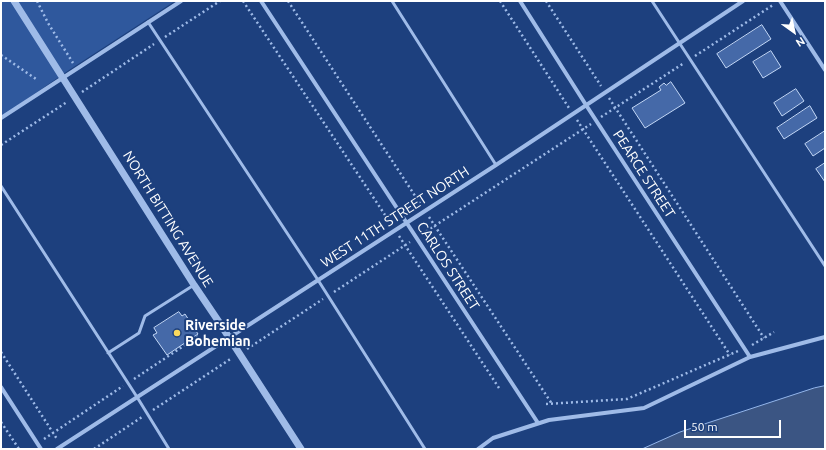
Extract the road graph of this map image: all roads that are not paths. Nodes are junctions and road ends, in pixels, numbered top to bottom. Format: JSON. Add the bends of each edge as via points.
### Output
{"nodes":[{"id":1,"x":14,"y":1,"type":"edge"},
{"id":2,"x":181,"y":1,"type":"edge"},
{"id":3,"x":261,"y":1,"type":"edge"},
{"id":4,"x":392,"y":1,"type":"edge"},
{"id":5,"x":520,"y":1,"type":"edge"},
{"id":6,"x":652,"y":1,"type":"edge"},
{"id":7,"x":743,"y":1,"type":"edge"},
{"id":8,"x":780,"y":1,"type":"edge"},
{"id":9,"x":148,"y":22,"type":"junction"},
{"id":10,"x":679,"y":43,"type":"junction"},
{"id":11,"x":825,"y":70,"type":"edge"},
{"id":12,"x":63,"y":78,"type":"junction"},
{"id":13,"x":586,"y":105,"type":"junction"},
{"id":14,"x":1,"y":118,"type":"edge"},
{"id":15,"x":496,"y":165,"type":"junction"},
{"id":16,"x":1,"y":186,"type":"edge"},
{"id":17,"x":406,"y":223,"type":"junction"},
{"id":18,"x":825,"y":266,"type":"edge"},
{"id":19,"x":318,"y":280,"type":"junction"},
{"id":20,"x":194,"y":285,"type":"junction"},
{"id":21,"x":229,"y":337,"type":"junction"},
{"id":22,"x":825,"y":337,"type":"edge"},
{"id":23,"x":108,"y":353,"type":"junction"},
{"id":24,"x":750,"y":358,"type":"junction"},
{"id":25,"x":1,"y":387,"type":"edge"},
{"id":26,"x":137,"y":397,"type":"junction"},
{"id":27,"x":538,"y":424,"type":"junction"},
{"id":28,"x":41,"y":449,"type":"edge"},
{"id":29,"x":57,"y":449,"type":"edge"},
{"id":30,"x":169,"y":449,"type":"edge"},
{"id":31,"x":302,"y":449,"type":"edge"},
{"id":32,"x":424,"y":449,"type":"edge"},
{"id":33,"x":478,"y":449,"type":"edge"}],
"edges":[{"from":1,"to":12,"type":"street","name":"NORTH BITTING AVENUE"},
{"from":2,"to":9,"type":"street"},
{"from":3,"to":17,"type":"street","name":"CARLOS STREET"},
{"from":4,"to":15,"type":"lane"},
{"from":5,"to":13,"type":"street","name":"PEARCE STREET"},
{"from":6,"to":10,"type":"lane"},
{"from":7,"to":10,"type":"street","name":"WEST 11TH STREET NORTH"},
{"from":8,"to":11,"type":"street"},
{"from":9,"to":12,"type":"street"},
{"from":9,"to":19,"type":"lane"},
{"from":10,"to":13,"type":"street","name":"WEST 11TH STREET NORTH"},
{"from":10,"to":18,"type":"lane"},
{"from":12,"to":14,"type":"street"},
{"from":12,"to":20,"type":"street","name":"NORTH BITTING AVENUE"},
{"from":13,"to":15,"type":"street","name":"WEST 11TH STREET NORTH"},
{"from":13,"to":24,"type":"street","name":"PEARCE STREET"},
{"from":15,"to":17,"type":"street","name":"WEST 11TH STREET NORTH"},
{"from":16,"to":23,"type":"lane"},
{"from":17,"to":19,"type":"street","name":"WEST 11TH STREET NORTH"},
{"from":17,"to":27,"type":"street","name":"CARLOS STREET"},
{"from":19,"to":21,"type":"street","name":"WEST 11TH STREET NORTH"},
{"from":19,"to":32,"type":"lane"},
{"from":20,"to":21,"type":"street","name":"NORTH BITTING AVENUE"},
{"from":20,"to":23,"type":"lane","via":[[145,316],[139,333]]},
{"from":21,"to":26,"type":"street","name":"WEST 11TH STREET NORTH"},
{"from":21,"to":31,"type":"street","name":"NORTH BITTING AVENUE"},
{"from":22,"to":24,"type":"street"},
{"from":23,"to":26,"type":"lane"},
{"from":24,"to":27,"type":"street","via":[[644,408],[549,420]]},
{"from":25,"to":28,"type":"street"},
{"from":26,"to":29,"type":"street","name":"WEST 11TH STREET NORTH"},
{"from":26,"to":30,"type":"lane"},
{"from":27,"to":33,"type":"street","via":[[493,438]]}]}
